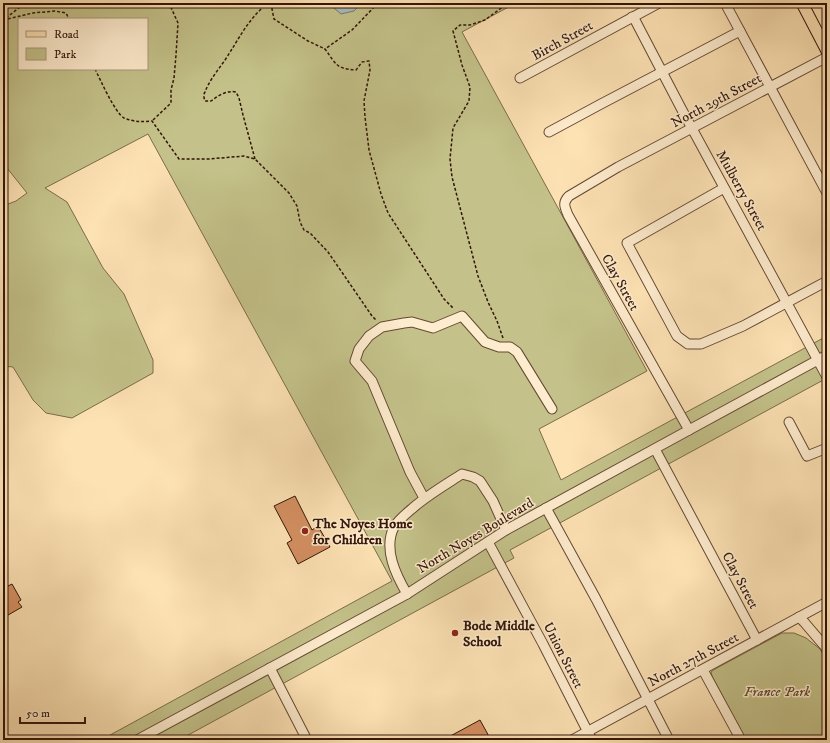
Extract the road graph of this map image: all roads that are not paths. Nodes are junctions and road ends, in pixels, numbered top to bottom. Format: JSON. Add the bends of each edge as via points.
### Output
{"nodes":[{"id":1,"x":659,"y":3,"type":"edge"},
{"id":2,"x":725,"y":3,"type":"edge"},
{"id":3,"x":802,"y":3,"type":"edge"},
{"id":4,"x":632,"y":17,"type":"junction"},
{"id":5,"x":740,"y":31,"type":"junction"},
{"id":6,"x":827,"y":51,"type":"edge"},
{"id":7,"x":827,"y":57,"type":"edge"},
{"id":8,"x":662,"y":72,"type":"junction"},
{"id":9,"x":520,"y":78,"type":"dead end"},
{"id":10,"x":770,"y":87,"type":"junction"},
{"id":11,"x":692,"y":128,"type":"junction"},
{"id":12,"x":549,"y":132,"type":"dead end"},
{"id":13,"x":618,"y":167,"type":"joint"},
{"id":14,"x":724,"y":188,"type":"junction"},
{"id":15,"x":827,"y":193,"type":"edge"},
{"id":16,"x":827,"y":280,"type":"edge"},
{"id":17,"x":787,"y":303,"type":"junction"},
{"id":18,"x":827,"y":355,"type":"edge"},
{"id":19,"x":818,"y":360,"type":"junction"},
{"id":20,"x":827,"y":377,"type":"edge"},
{"id":21,"x":552,"y":409,"type":"dead end"},
{"id":22,"x":789,"y":422,"type":"dead end"},
{"id":23,"x":689,"y":430,"type":"junction"},
{"id":24,"x":827,"y":448,"type":"edge"},
{"id":25,"x":655,"y":449,"type":"junction"},
{"id":26,"x":424,"y":498,"type":"junction"},
{"id":27,"x":546,"y":508,"type":"junction"},
{"id":28,"x":506,"y":530,"type":"junction"},
{"id":29,"x":488,"y":542,"type":"junction"},
{"id":30,"x":407,"y":594,"type":"junction"},
{"id":31,"x":827,"y":602,"type":"edge"},
{"id":32,"x":799,"y":617,"type":"junction"},
{"id":33,"x":757,"y":640,"type":"junction"},
{"id":34,"x":827,"y":648,"type":"edge"},
{"id":35,"x":270,"y":668,"type":"junction"},
{"id":36,"x":703,"y":670,"type":"junction"},
{"id":37,"x":647,"y":700,"type":"junction"},
{"id":38,"x":590,"y":736,"type":"edge"},
{"id":39,"x":137,"y":740,"type":"edge"},
{"id":40,"x":307,"y":740,"type":"edge"},
{"id":41,"x":572,"y":740,"type":"edge"},
{"id":42,"x":669,"y":740,"type":"edge"},
{"id":43,"x":741,"y":740,"type":"edge"}],
"edges":[{"from":1,"to":4,"type":"street","name":"Birch Street"},
{"from":2,"to":5,"type":"street"},
{"from":3,"to":6,"type":"main road"},
{"from":4,"to":8,"type":"street","name":"Mulberry Street"},
{"from":4,"to":9,"type":"street","name":"Birch Street"},
{"from":5,"to":8,"type":"street"},
{"from":5,"to":10,"type":"street"},
{"from":7,"to":10,"type":"street","name":"North 29th Street"},
{"from":8,"to":11,"type":"street","name":"Mulberry Street"},
{"from":8,"to":12,"type":"street"},
{"from":10,"to":11,"type":"street","name":"North 29th Street"},
{"from":10,"to":15,"type":"street"},
{"from":11,"to":13,"type":"street","name":"North 29th Street"},
{"from":11,"to":14,"type":"street","name":"Mulberry Street"},
{"from":13,"to":23,"type":"street","name":"Clay Street","via":[[569,196],[564,205]]},
{"from":14,"to":17,"type":"street","name":"Mulberry Street"},
{"from":14,"to":17,"type":"street","via":[[627,243],[674,329],[688,344],[700,344],[743,326]]},
{"from":16,"to":17,"type":"street"},
{"from":17,"to":19,"type":"street","name":"Mulberry Street"},
{"from":18,"to":19,"type":"street","name":"North Noyes Boulevard"},
{"from":19,"to":20,"type":"street","name":"Mulberry Street"},
{"from":19,"to":23,"type":"street","name":"North Noyes Boulevard"},
{"from":21,"to":26,"type":"street","via":[[517,352],[510,347],[485,342],[462,316],[433,328],[412,322],[382,327],[369,336],[359,349],[355,361],[372,381],[410,472]]},
{"from":22,"to":24,"type":"street","via":[[807,456]]},
{"from":23,"to":25,"type":"street","name":"North Noyes Boulevard"},
{"from":25,"to":27,"type":"street","name":"North Noyes Boulevard"},
{"from":25,"to":33,"type":"street","name":"Clay Street"},
{"from":26,"to":28,"type":"street","via":[[462,474],[473,477],[480,481],[493,501]]},
{"from":26,"to":30,"type":"street","via":[[399,520],[390,542],[391,557]]},
{"from":27,"to":28,"type":"street","name":"North Noyes Boulevard"},
{"from":27,"to":37,"type":"street"},
{"from":28,"to":29,"type":"street","name":"North Noyes Boulevard"},
{"from":29,"to":30,"type":"street","name":"North Noyes Boulevard"},
{"from":29,"to":38,"type":"street","name":"Union Street"},
{"from":30,"to":35,"type":"street","name":"North Noyes Boulevard"},
{"from":31,"to":32,"type":"street","name":"North 27th Street"},
{"from":32,"to":33,"type":"street","name":"North 27th Street"},
{"from":32,"to":34,"type":"street"},
{"from":33,"to":36,"type":"street","name":"North 27th Street"},
{"from":35,"to":39,"type":"street","name":"North Noyes Boulevard"},
{"from":35,"to":40,"type":"street"},
{"from":36,"to":37,"type":"street","name":"North 27th Street"},
{"from":36,"to":43,"type":"street"},
{"from":37,"to":38,"type":"street","name":"North 27th Street"},
{"from":37,"to":42,"type":"street"},
{"from":38,"to":41,"type":"street","name":"North 27th Street"}]}
